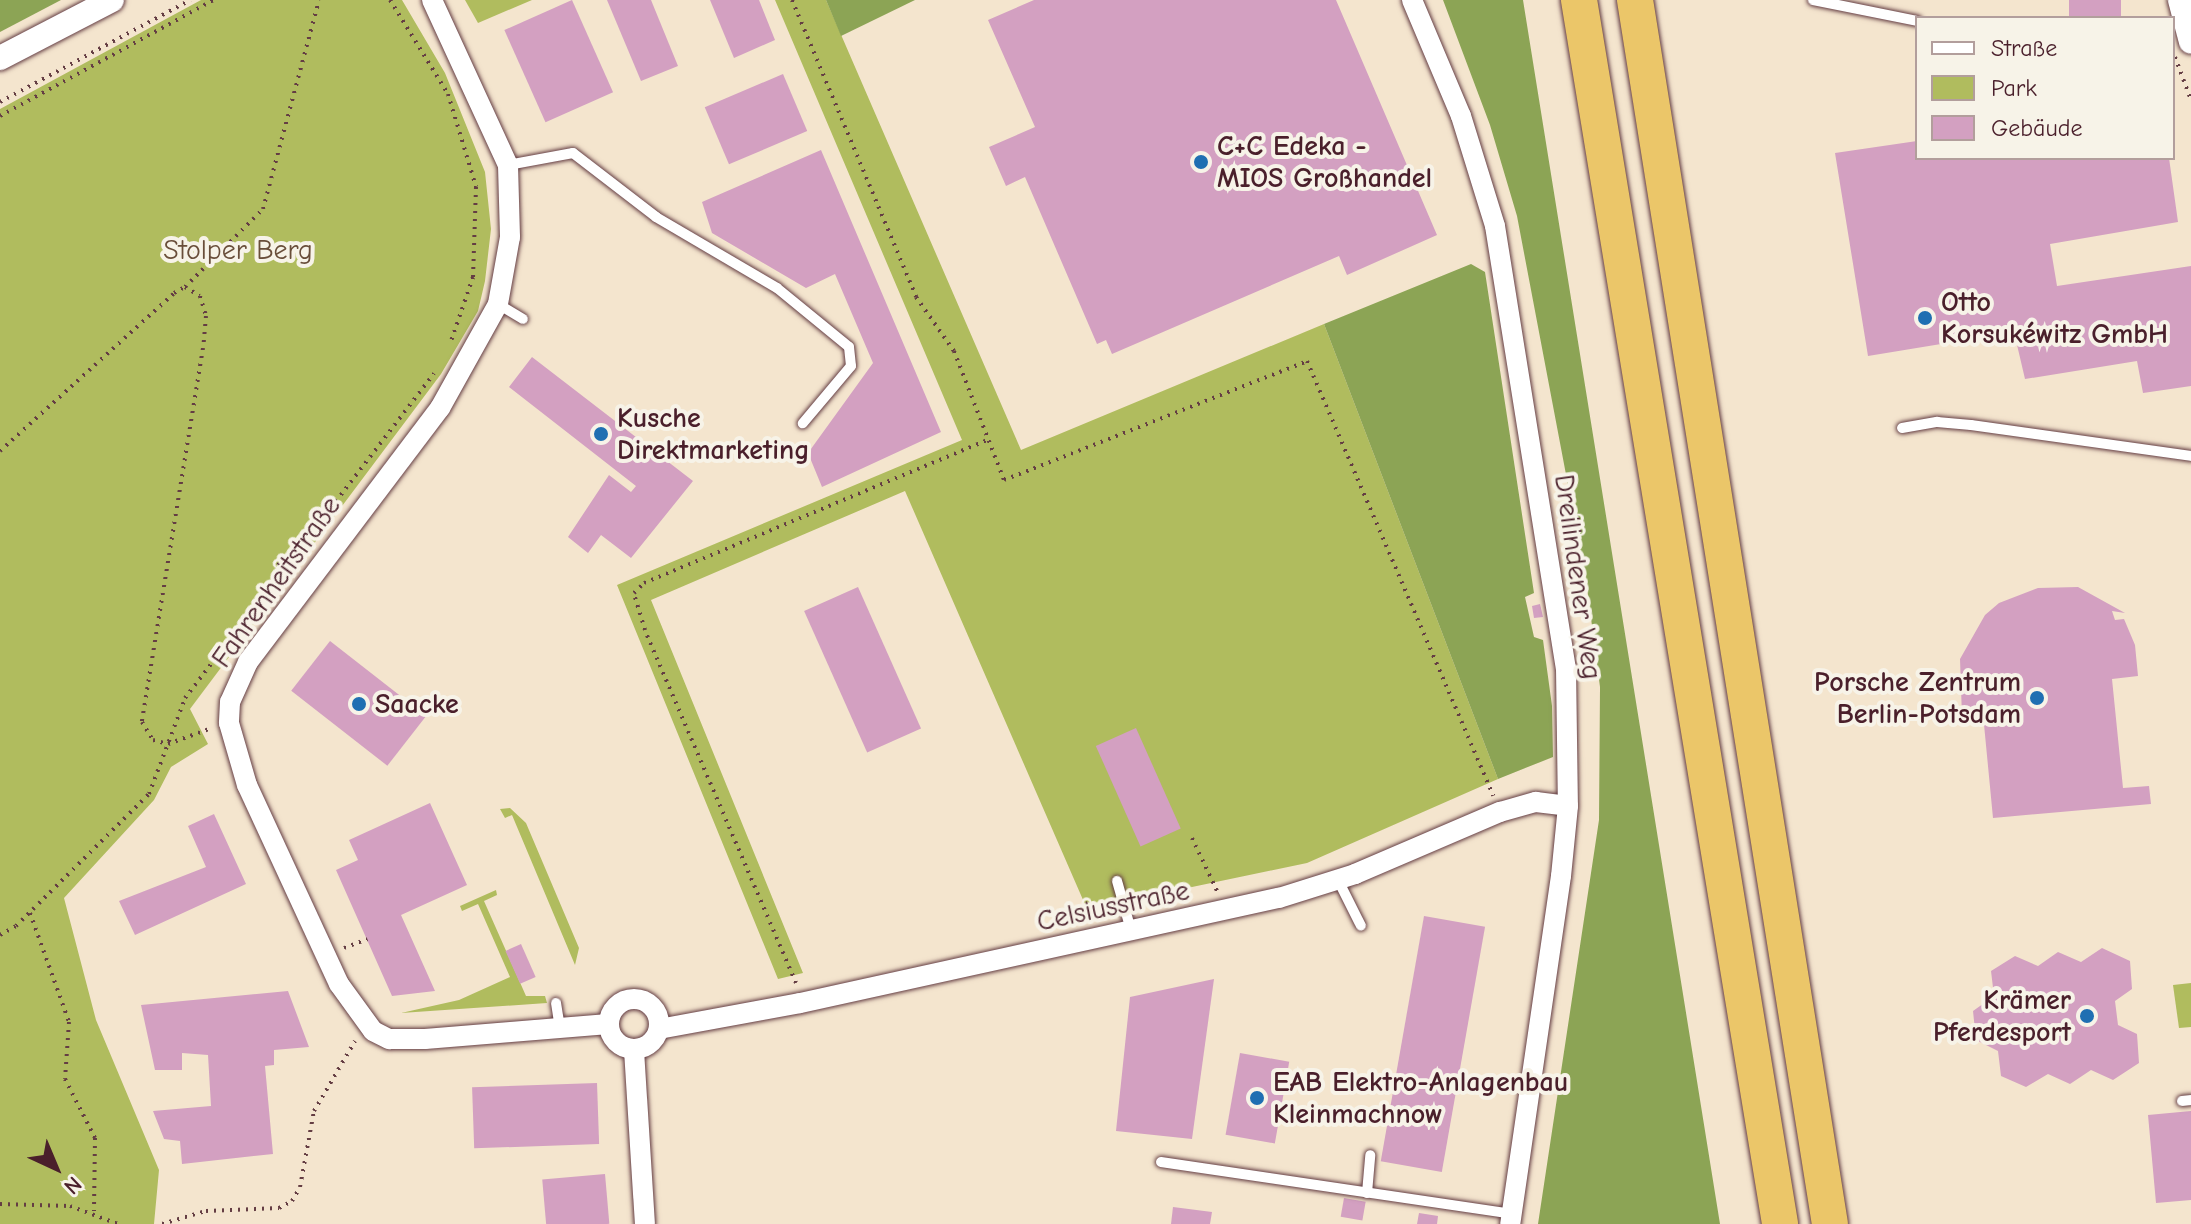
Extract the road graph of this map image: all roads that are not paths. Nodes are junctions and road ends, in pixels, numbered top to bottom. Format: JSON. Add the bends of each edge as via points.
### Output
{"nodes":[{"id":1,"x":112,"y":0,"type":"edge"},
{"id":2,"x":432,"y":0,"type":"edge"},
{"id":3,"x":1412,"y":0,"type":"edge"},
{"id":4,"x":1579,"y":0,"type":"edge"},
{"id":5,"x":1635,"y":0,"type":"edge"},
{"id":6,"x":1813,"y":0,"type":"edge"},
{"id":7,"x":2180,"y":0,"type":"edge"},
{"id":8,"x":1915,"y":21,"type":"edge"},
{"id":9,"x":2181,"y":41,"type":"edge"},
{"id":10,"x":0,"y":58,"type":"edge"},
{"id":11,"x":508,"y":165,"type":"junction"},
{"id":12,"x":498,"y":304,"type":"junction"},
{"id":13,"x":523,"y":319,"type":"dead end"},
{"id":14,"x":803,"y":423,"type":"dead end"},
{"id":15,"x":1902,"y":428,"type":"dead end"},
{"id":16,"x":2191,"y":456,"type":"edge"},
{"id":17,"x":1568,"y":806,"type":"junction"},
{"id":18,"x":1338,"y":880,"type":"junction"},
{"id":19,"x":1117,"y":881,"type":"dead end"},
{"id":20,"x":1361,"y":926,"type":"dead end"},
{"id":21,"x":1131,"y":930,"type":"junction"},
{"id":22,"x":556,"y":1003,"type":"dead end"},
{"id":23,"x":608,"y":1024,"type":"junction"},
{"id":24,"x":560,"y":1028,"type":"junction"},
{"id":25,"x":659,"y":1029,"type":"junction"},
{"id":26,"x":634,"y":1050,"type":"junction"},
{"id":27,"x":1370,"y":1155,"type":"dead end"},
{"id":28,"x":1161,"y":1162,"type":"dead end"},
{"id":29,"x":1367,"y":1193,"type":"junction"},
{"id":30,"x":1511,"y":1219,"type":"edge"},
{"id":31,"x":645,"y":1224,"type":"edge"},
{"id":32,"x":1780,"y":1224,"type":"edge"},
{"id":33,"x":1830,"y":1224,"type":"edge"}],
"edges":[{"from":1,"to":10,"type":"street"},
{"from":2,"to":11,"type":"street","name":"Fahrenheitstraße"},
{"from":3,"to":17,"type":"street","name":"Dreilindener Weg","via":[[1461,116],[1495,226],[1566,668]]},
{"from":4,"to":32,"type":"highway"},
{"from":5,"to":33,"type":"highway"},
{"from":6,"to":8,"type":"lane"},
{"from":7,"to":9,"type":"street"},
{"from":11,"to":12,"type":"street","name":"Fahrenheitstraße","via":[[510,237]]},
{"from":11,"to":14,"type":"lane","via":[[573,153],[656,217],[777,288],[849,347],[851,366]]},
{"from":12,"to":13,"type":"lane"},
{"from":12,"to":24,"type":"street","name":"Fahrenheitstraße","via":[[465,370],[248,662],[230,702],[232,737],[247,785],[339,984],[373,1031],[402,1040]]},
{"from":15,"to":16,"type":"lane","via":[[1937,422],[1971,425],[2172,459]]},
{"from":17,"to":18,"type":"street","name":"Celsiusstraße","via":[[1536,802],[1500,812]]},
{"from":17,"to":30,"type":"street","name":"Dreilindener Weg","via":[[1546,1004]]},
{"from":18,"to":20,"type":"lane"},
{"from":18,"to":21,"type":"street","name":"Celsiusstraße"},
{"from":19,"to":21,"type":"lane"},
{"from":21,"to":25,"type":"street","name":"Celsiusstraße"},
{"from":22,"to":24,"type":"lane"},
{"from":23,"to":24,"type":"street"},
{"from":23,"to":25,"type":"street","via":[[620,1002],[636,998],[657,1012]]},
{"from":23,"to":26,"type":"street","via":[[613,1039]]},
{"from":25,"to":26,"type":"street","via":[[650,1044]]},
{"from":26,"to":31,"type":"street"},
{"from":27,"to":29,"type":"lane"},
{"from":28,"to":29,"type":"lane"},
{"from":29,"to":30,"type":"lane"}]}
